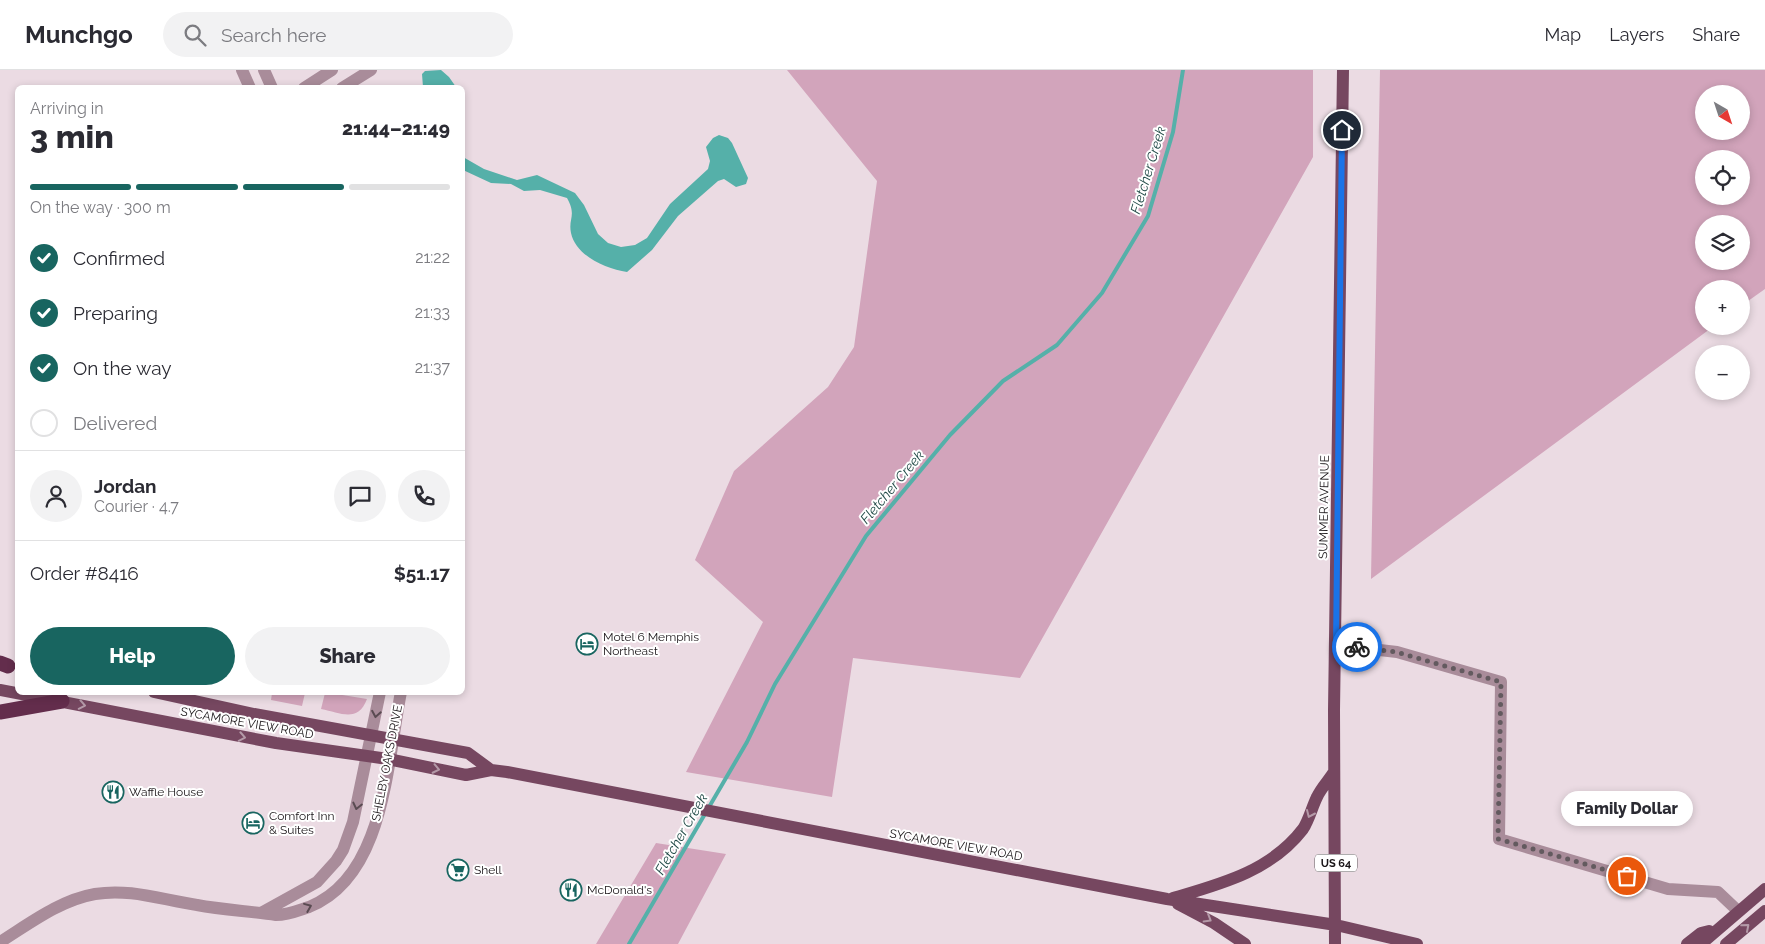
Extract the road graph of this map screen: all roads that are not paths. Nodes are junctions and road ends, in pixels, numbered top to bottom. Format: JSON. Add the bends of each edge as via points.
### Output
{"nodes":[{"id":1,"x":242,"y":70,"type":"edge"},
{"id":2,"x":264,"y":70,"type":"edge"},
{"id":3,"x":332,"y":70,"type":"edge"},
{"id":4,"x":371,"y":70,"type":"edge"},
{"id":5,"x":1343,"y":70,"type":"edge"},
{"id":6,"x":249,"y":85,"type":"edge"},
{"id":7,"x":271,"y":85,"type":"edge"},
{"id":8,"x":309,"y":85,"type":"edge"},
{"id":9,"x":347,"y":85,"type":"edge"},
{"id":10,"x":1336,"y":645,"type":"junction"},
{"id":11,"x":0,"y":690,"type":"edge"},
{"id":12,"x":15,"y":693,"type":"edge"},
{"id":13,"x":28,"y":695,"type":"edge"},
{"id":14,"x":168,"y":695,"type":"edge"},
{"id":15,"x":379,"y":695,"type":"edge"},
{"id":16,"x":400,"y":695,"type":"edge"},
{"id":17,"x":62,"y":701,"type":"junction"},
{"id":18,"x":0,"y":712,"type":"edge"},
{"id":19,"x":372,"y":735,"type":"junction"},
{"id":20,"x":392,"y":738,"type":"junction"},
{"id":21,"x":368,"y":758,"type":"junction"},
{"id":22,"x":388,"y":759,"type":"junction"},
{"id":23,"x":490,"y":770,"type":"junction"},
{"id":24,"x":1334,"y":772,"type":"junction"},
{"id":25,"x":1765,"y":889,"type":"edge"},
{"id":26,"x":1167,"y":899,"type":"junction"},
{"id":27,"x":1737,"y":910,"type":"junction"},
{"id":28,"x":1765,"y":911,"type":"edge"},
{"id":29,"x":261,"y":913,"type":"junction"},
{"id":30,"x":1336,"y":925,"type":"junction"},
{"id":31,"x":1716,"y":929,"type":"junction"},
{"id":32,"x":0,"y":942,"type":"edge"},
{"id":33,"x":1245,"y":944,"type":"edge"},
{"id":34,"x":1335,"y":944,"type":"edge"},
{"id":35,"x":1417,"y":944,"type":"edge"},
{"id":36,"x":1687,"y":944,"type":"edge"},
{"id":37,"x":1701,"y":944,"type":"edge"},
{"id":38,"x":1726,"y":944,"type":"edge"}],
"edges":[{"from":1,"to":6,"type":"street"},
{"from":2,"to":7,"type":"street"},
{"from":3,"to":8,"type":"street"},
{"from":4,"to":9,"type":"street"},
{"from":5,"to":10,"type":"main road","name":"SUMMER AVENUE","number":"US 64"},
{"from":10,"to":24,"type":"main road","name":"SUMMER AVENUE","number":"US 64"},
{"from":10,"to":27,"type":"street","via":[[1396,652],[1501,682],[1498,839],[1668,889],[1718,892]]},
{"from":11,"to":12,"type":"main road","name":"SYCAMORE VIEW ROAD"},
{"from":13,"to":17,"type":"main road","name":"SYCAMORE VIEW ROAD"},
{"from":14,"to":19,"type":"main road","name":"SYCAMORE VIEW ROAD"},
{"from":15,"to":19,"type":"street","name":"SHELBY OAKS DRIVE","one_way":true},
{"from":16,"to":20,"type":"street","name":"SHELBY OAKS DRIVE"},
{"from":17,"to":18,"type":"highway"},
{"from":17,"to":21,"type":"main road","name":"SYCAMORE VIEW ROAD","one_way":true},
{"from":19,"to":20,"type":"main road","name":"SYCAMORE VIEW ROAD"},
{"from":19,"to":21,"type":"street","name":"SHELBY OAKS DRIVE"},
{"from":20,"to":22,"type":"street","name":"SHELBY OAKS DRIVE"},
{"from":20,"to":23,"type":"main road","name":"SYCAMORE VIEW ROAD","via":[[468,753]]},
{"from":21,"to":22,"type":"main road","name":"SYCAMORE VIEW ROAD"},
{"from":21,"to":29,"type":"street","name":"SHELBY OAKS DRIVE","one_way":true,"via":[[353,822],[336,861],[317,882]]},
{"from":22,"to":23,"type":"main road","name":"SYCAMORE VIEW ROAD","one_way":true,"via":[[466,775]]},
{"from":29,"to":22,"type":"street","name":"SHELBY OAKS DRIVE","one_way":true,"via":[[288,915],[325,900],[350,876],[370,842],[385,785]]},
{"from":23,"to":26,"type":"main road","name":"SYCAMORE VIEW ROAD"},
{"from":24,"to":26,"type":"main road","one_way":true,"via":[[1317,796],[1304,827],[1286,847],[1256,869],[1224,883]]},
{"from":24,"to":30,"type":"main road","name":"SUMMER AVENUE","number":"US 64"},
{"from":25,"to":27,"type":"main road"},
{"from":26,"to":30,"type":"main road","name":"SYCAMORE VIEW ROAD"},
{"from":26,"to":33,"type":"main road","one_way":true,"via":[[1197,913]]},
{"from":27,"to":31,"type":"main road"},
{"from":38,"to":28,"type":"main road","one_way":true},
{"from":29,"to":32,"type":"street","name":"SHELBY OAKS DRIVE","via":[[204,907],[145,894],[95,894],[57,908]]},
{"from":30,"to":34,"type":"main road","name":"SUMMER AVENUE","number":"US 64"},
{"from":30,"to":35,"type":"main road","name":"SYCAMORE VIEW ROAD"},
{"from":31,"to":36,"type":"main road","via":[[1701,933]]},
{"from":31,"to":37,"type":"main road"}]}
